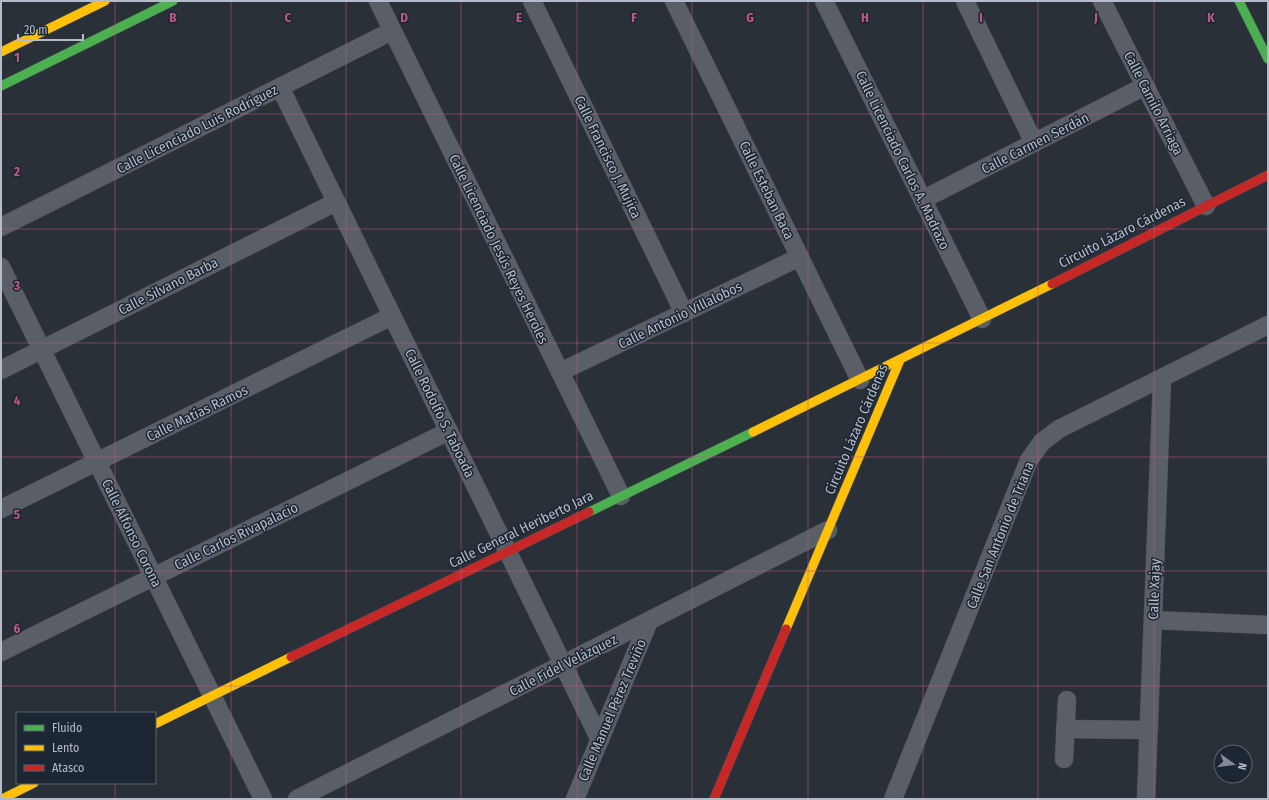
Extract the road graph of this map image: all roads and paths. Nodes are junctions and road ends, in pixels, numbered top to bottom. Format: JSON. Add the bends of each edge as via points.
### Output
{"nodes":[{"id":1,"x":105,"y":1,"type":"edge"},
{"id":2,"x":173,"y":1,"type":"edge"},
{"id":3,"x":378,"y":1,"type":"edge"},
{"id":4,"x":532,"y":1,"type":"edge"},
{"id":5,"x":674,"y":1,"type":"edge"},
{"id":6,"x":824,"y":1,"type":"edge"},
{"id":7,"x":966,"y":1,"type":"edge"},
{"id":8,"x":1102,"y":1,"type":"edge"},
{"id":9,"x":1239,"y":1,"type":"edge"},
{"id":10,"x":392,"y":31,"type":"junction"},
{"id":11,"x":1,"y":52,"type":"edge"},
{"id":12,"x":1268,"y":60,"type":"edge"},
{"id":13,"x":1,"y":86,"type":"edge"},
{"id":14,"x":1145,"y":86,"type":"junction"},
{"id":15,"x":280,"y":87,"type":"junction"},
{"id":16,"x":1034,"y":143,"type":"junction"},
{"id":17,"x":1268,"y":175,"type":"edge"},
{"id":18,"x":924,"y":200,"type":"junction"},
{"id":19,"x":336,"y":202,"type":"junction"},
{"id":20,"x":1206,"y":206,"type":"junction"},
{"id":21,"x":1,"y":227,"type":"edge"},
{"id":22,"x":800,"y":258,"type":"junction"},
{"id":23,"x":1,"y":267,"type":"edge"},
{"id":24,"x":684,"y":313,"type":"junction"},
{"id":25,"x":392,"y":316,"type":"junction"},
{"id":26,"x":982,"y":319,"type":"junction"},
{"id":27,"x":1268,"y":325,"type":"edge"},
{"id":28,"x":42,"y":349,"type":"junction"},
{"id":29,"x":900,"y":360,"type":"junction"},
{"id":30,"x":1,"y":370,"type":"edge"},
{"id":31,"x":560,"y":372,"type":"junction"},
{"id":32,"x":1162,"y":379,"type":"junction"},
{"id":33,"x":860,"y":380,"type":"junction"},
{"id":34,"x":449,"y":431,"type":"junction"},
{"id":35,"x":97,"y":462,"type":"junction"},
{"id":36,"x":621,"y":496,"type":"junction"},
{"id":37,"x":1,"y":509,"type":"edge"},
{"id":38,"x":828,"y":530,"type":"junction"},
{"id":39,"x":508,"y":552,"type":"junction"},
{"id":40,"x":154,"y":576,"type":"junction"},
{"id":41,"x":1153,"y":620,"type":"junction"},
{"id":42,"x":649,"y":621,"type":"junction"},
{"id":43,"x":1268,"y":625,"type":"edge"},
{"id":44,"x":1,"y":652,"type":"edge"},
{"id":45,"x":563,"y":664,"type":"junction"},
{"id":46,"x":212,"y":696,"type":"junction"},
{"id":47,"x":1067,"y":700,"type":"dead end"},
{"id":48,"x":156,"y":724,"type":"edge"},
{"id":49,"x":1065,"y":729,"type":"junction"},
{"id":50,"x":1149,"y":730,"type":"junction"},
{"id":51,"x":600,"y":740,"type":"junction"},
{"id":52,"x":1064,"y":759,"type":"dead end"},
{"id":53,"x":32,"y":784,"type":"edge"},
{"id":54,"x":2,"y":799,"type":"edge"},
{"id":55,"x":263,"y":799,"type":"edge"},
{"id":56,"x":297,"y":799,"type":"edge"},
{"id":57,"x":575,"y":799,"type":"edge"},
{"id":58,"x":714,"y":799,"type":"edge"},
{"id":59,"x":893,"y":799,"type":"edge"},
{"id":60,"x":1146,"y":799,"type":"edge"}],
"edges":[{"from":1,"to":11,"type":"street"},
{"from":2,"to":13,"type":"street"},
{"from":3,"to":10,"type":"street","name":"Calle Licenciado Jesús Reyes Heroles"},
{"from":4,"to":24,"type":"street","name":"Calle Francisco J. Mujica"},
{"from":5,"to":22,"type":"street","name":"Calle Esteban Baca"},
{"from":6,"to":18,"type":"street","name":"Calle Licenciado Carlos A. Madrazo"},
{"from":7,"to":16,"type":"street"},
{"from":8,"to":14,"type":"street","name":"Calle Camilo Arriaga"},
{"from":9,"to":12,"type":"street"},
{"from":10,"to":15,"type":"street","name":"Calle Licenciado Luis Rodríguez"},
{"from":10,"to":31,"type":"street","name":"Calle Licenciado Jesús Reyes Heroles"},
{"from":14,"to":16,"type":"street","name":"Calle Carmen Serdán"},
{"from":14,"to":20,"type":"street","name":"Calle Camilo Arriaga"},
{"from":15,"to":19,"type":"street","name":"Calle Rodolfo S. Taboada"},
{"from":15,"to":21,"type":"street","name":"Calle Licenciado Luis Rodríguez"},
{"from":16,"to":18,"type":"street","name":"Calle Carmen Serdán"},
{"from":17,"to":20,"type":"street","name":"Circuito Lázaro Cárdenas"},
{"from":18,"to":26,"type":"street","name":"Calle Licenciado Carlos A. Madrazo"},
{"from":19,"to":25,"type":"street","name":"Calle Rodolfo S. Taboada"},
{"from":19,"to":28,"type":"street","name":"Calle Silvano Barba"},
{"from":20,"to":26,"type":"street","name":"Circuito Lázaro Cárdenas"},
{"from":22,"to":24,"type":"street","name":"Calle Antonio Villalobos"},
{"from":22,"to":33,"type":"street","name":"Calle Esteban Baca"},
{"from":23,"to":28,"type":"street","name":"Calle Alfonso Corona"},
{"from":24,"to":31,"type":"street","name":"Calle Antonio Villalobos"},
{"from":25,"to":34,"type":"street","name":"Calle Rodolfo S. Taboada"},
{"from":25,"to":35,"type":"street","name":"Calle Matías Ramos"},
{"from":26,"to":29,"type":"street","name":"Circuito Lázaro Cárdenas"},
{"from":27,"to":32,"type":"street","name":"Calle San Antonio de Triana"},
{"from":28,"to":30,"type":"street","name":"Calle Silvano Barba"},
{"from":28,"to":35,"type":"street","name":"Calle Alfonso Corona"},
{"from":29,"to":33,"type":"street","name":"Calle General Heriberto Jara"},
{"from":29,"to":38,"type":"street","name":"Circuito Lázaro Cárdenas"},
{"from":31,"to":36,"type":"street","name":"Calle Licenciado Jesús Reyes Heroles"},
{"from":32,"to":41,"type":"street","name":"Calle Xajay"},
{"from":32,"to":59,"type":"street","name":"Calle San Antonio de Triana","via":[[1059,429],[1042,442],[1029,460]]},
{"from":33,"to":36,"type":"street","name":"Calle General Heriberto Jara"},
{"from":34,"to":39,"type":"street","name":"Calle Rodolfo S. Taboada"},
{"from":34,"to":40,"type":"street","name":"Calle Carlos Rivapalacio"},
{"from":35,"to":37,"type":"street","name":"Calle Matías Ramos"},
{"from":35,"to":40,"type":"street","name":"Calle Alfonso Corona"},
{"from":36,"to":39,"type":"street","name":"Calle General Heriberto Jara"},
{"from":38,"to":42,"type":"street","name":"Calle Fidel Velázquez"},
{"from":38,"to":58,"type":"street","name":"Circuito Lázaro Cárdenas"},
{"from":39,"to":45,"type":"street","name":"Calle Rodolfo S. Taboada"},
{"from":39,"to":46,"type":"street","name":"Calle General Heriberto Jara"},
{"from":40,"to":44,"type":"street","name":"Calle Carlos Rivapalacio"},
{"from":40,"to":46,"type":"street","name":"Calle Alfonso Corona"},
{"from":41,"to":43,"type":"street"},
{"from":41,"to":50,"type":"street","name":"Calle Xajay"},
{"from":42,"to":45,"type":"street","name":"Calle Fidel Velázquez"},
{"from":42,"to":51,"type":"street","name":"Calle Manuel Pérez Treviño"},
{"from":45,"to":51,"type":"street","name":"Calle Rodolfo S. Taboada"},
{"from":45,"to":56,"type":"street","name":"Calle Fidel Velázquez"},
{"from":46,"to":48,"type":"street","name":"Calle General Heriberto Jara"},
{"from":46,"to":55,"type":"street","name":"Calle Alfonso Corona"},
{"from":47,"to":49,"type":"street"},
{"from":49,"to":50,"type":"street"},
{"from":49,"to":52,"type":"street"},
{"from":50,"to":60,"type":"street","name":"Calle Xajay"},
{"from":51,"to":57,"type":"street","name":"Calle Manuel Pérez Treviño"},
{"from":53,"to":54,"type":"street"}]}
